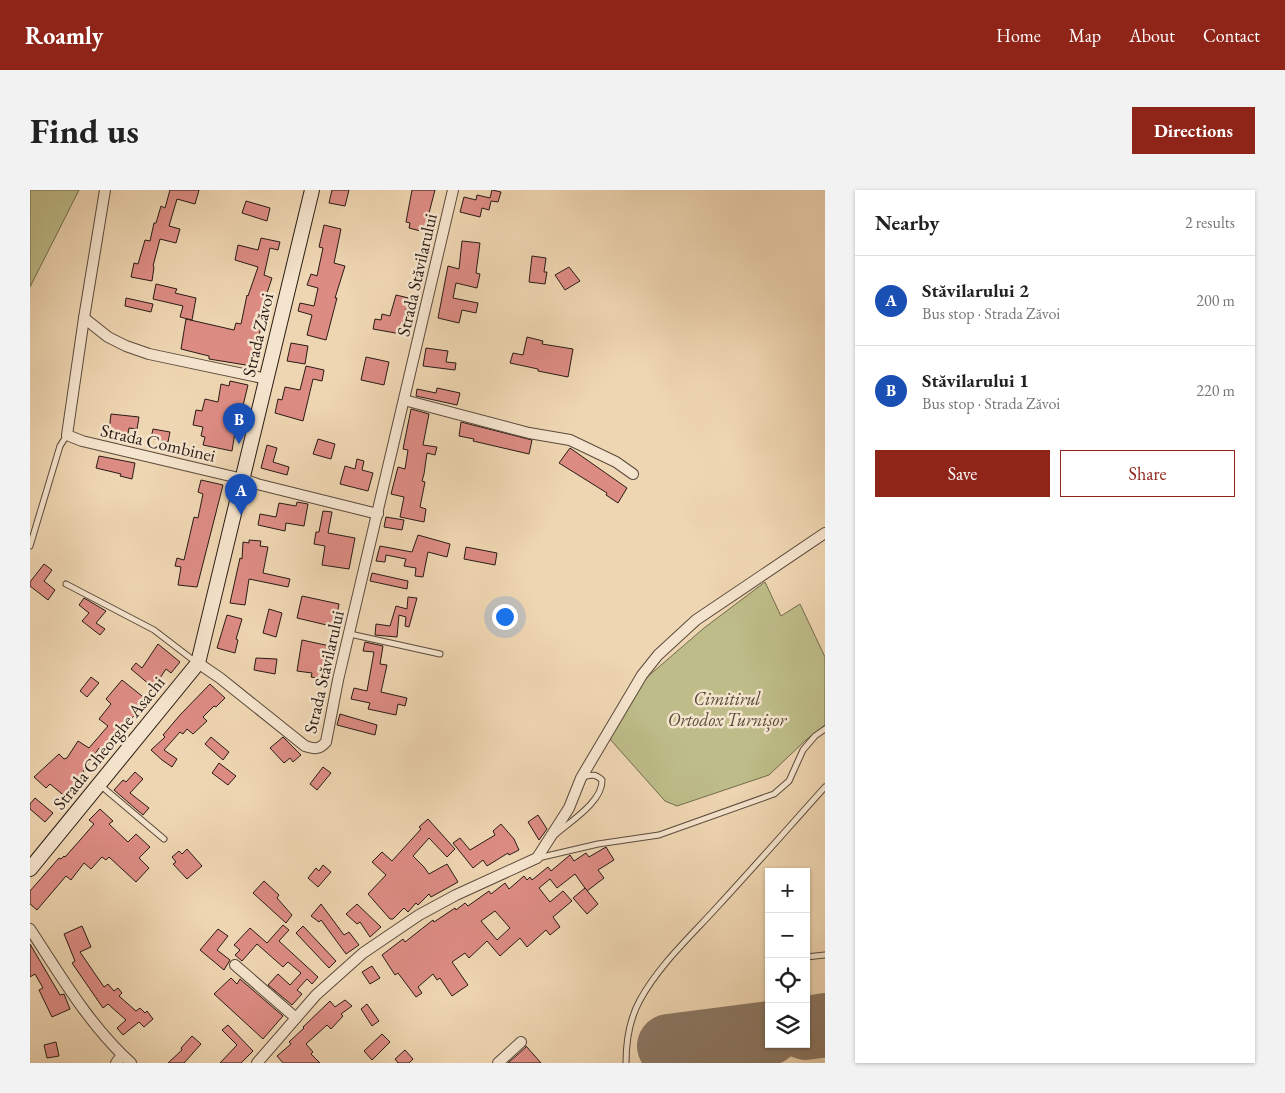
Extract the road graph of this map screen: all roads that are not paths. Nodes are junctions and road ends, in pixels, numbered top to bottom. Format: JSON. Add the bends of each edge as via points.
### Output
{"nodes":[{"id":1,"x":105,"y":190,"type":"edge"},
{"id":2,"x":312,"y":190,"type":"edge"},
{"id":3,"x":453,"y":190,"type":"edge"},
{"id":4,"x":84,"y":318,"type":"junction"},
{"id":5,"x":267,"y":379,"type":"junction"},
{"id":6,"x":404,"y":400,"type":"junction"},
{"id":7,"x":67,"y":435,"type":"junction"},
{"id":8,"x":633,"y":474,"type":"dead end"},
{"id":9,"x":243,"y":479,"type":"junction"},
{"id":10,"x":378,"y":514,"type":"junction"},
{"id":11,"x":825,"y":533,"type":"edge"},
{"id":12,"x":30,"y":546,"type":"edge"},
{"id":13,"x":66,"y":584,"type":"dead end"},
{"id":14,"x":350,"y":634,"type":"junction"},
{"id":15,"x":440,"y":654,"type":"dead end"},
{"id":16,"x":198,"y":663,"type":"junction"},
{"id":17,"x":825,"y":729,"type":"edge"},
{"id":18,"x":581,"y":778,"type":"junction"},
{"id":19,"x":99,"y":785,"type":"junction"},
{"id":20,"x":825,"y":787,"type":"edge"},
{"id":21,"x":552,"y":837,"type":"junction"},
{"id":22,"x":164,"y":839,"type":"dead end"},
{"id":23,"x":538,"y":858,"type":"junction"},
{"id":24,"x":30,"y":869,"type":"edge"},
{"id":25,"x":30,"y":929,"type":"edge"},
{"id":26,"x":825,"y":955,"type":"edge"},
{"id":27,"x":810,"y":957,"type":"edge"},
{"id":28,"x":235,"y":965,"type":"dead end"},
{"id":29,"x":296,"y":1018,"type":"junction"},
{"id":30,"x":521,"y":1042,"type":"dead end"},
{"id":31,"x":119,"y":1059,"type":"edge"},
{"id":32,"x":131,"y":1063,"type":"edge"},
{"id":33,"x":257,"y":1063,"type":"edge"},
{"id":34,"x":498,"y":1063,"type":"edge"},
{"id":35,"x":626,"y":1063,"type":"edge"}],
"edges":[{"from":1,"to":4,"type":"street"},
{"from":2,"to":5,"type":"street","name":"Strada Zăvoi"},
{"from":3,"to":6,"type":"street","name":"Strada Stăvilarului"},
{"from":4,"to":5,"type":"street","via":[[108,337],[133,349]]},
{"from":4,"to":7,"type":"street"},
{"from":5,"to":9,"type":"street","name":"Strada Zăvoi"},
{"from":6,"to":8,"type":"street","via":[[529,433],[570,440]]},
{"from":6,"to":10,"type":"street","name":"Strada Stăvilarului"},
{"from":7,"to":9,"type":"street","name":"Strada Combinei","via":[[82,442]]},
{"from":7,"to":12,"type":"lane","via":[[60,446]]},
{"from":9,"to":10,"type":"street"},
{"from":9,"to":16,"type":"street","name":"Strada Zăvoi"},
{"from":10,"to":14,"type":"street","name":"Strada Stăvilarului"},
{"from":11,"to":18,"type":"street","via":[[696,620],[658,655],[642,675]]},
{"from":13,"to":16,"type":"lane","via":[[154,630]]},
{"from":14,"to":15,"type":"lane"},
{"from":14,"to":16,"type":"street","name":"Strada Stăvilarului","via":[[326,742],[314,749],[305,746]]},
{"from":16,"to":19,"type":"street","name":"Strada Gheorghe Asachi"},
{"from":17,"to":23,"type":"lane","via":[[803,750],[790,782],[774,794],[659,835],[598,844]]},
{"from":18,"to":21,"type":"street"},
{"from":18,"to":21,"type":"lane","via":[[597,775],[602,780],[602,787],[596,799]]},
{"from":19,"to":22,"type":"lane"},
{"from":19,"to":24,"type":"street","name":"Strada Gheorghe Asachi"},
{"from":20,"to":35,"type":"lane","via":[[654,979],[632,1018]]},
{"from":21,"to":23,"type":"street"},
{"from":23,"to":29,"type":"street","via":[[456,894],[391,933],[340,972]]},
{"from":25,"to":31,"type":"street"},
{"from":26,"to":27,"type":"lane"},
{"from":28,"to":29,"type":"street"},
{"from":29,"to":33,"type":"street"},
{"from":30,"to":34,"type":"street"},
{"from":31,"to":32,"type":"street"}]}
